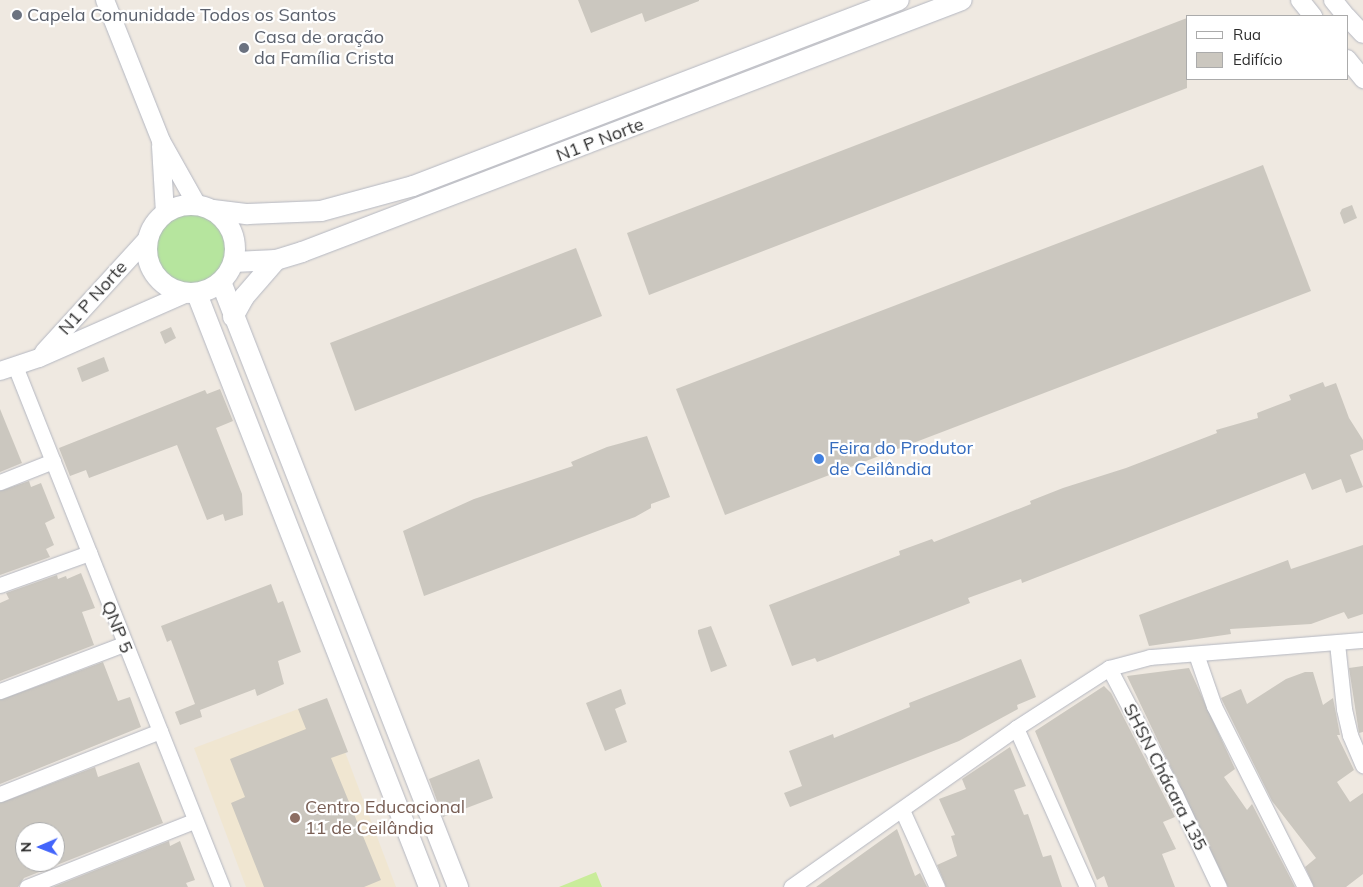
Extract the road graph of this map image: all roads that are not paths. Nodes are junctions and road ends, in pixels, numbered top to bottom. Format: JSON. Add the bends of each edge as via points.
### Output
{"nodes":[{"id":1,"x":105,"y":0,"type":"edge"},
{"id":2,"x":899,"y":0,"type":"edge"},
{"id":3,"x":962,"y":0,"type":"edge"},
{"id":4,"x":1300,"y":0,"type":"edge"},
{"id":5,"x":1332,"y":0,"type":"edge"},
{"id":6,"x":1312,"y":15,"type":"edge"},
{"id":7,"x":1347,"y":15,"type":"edge"},
{"id":8,"x":1348,"y":60,"type":"edge"},
{"id":9,"x":1363,"y":79,"type":"edge"},
{"id":10,"x":161,"y":141,"type":"junction"},
{"id":11,"x":205,"y":208,"type":"junction"},
{"id":12,"x":166,"y":212,"type":"junction"},
{"id":13,"x":148,"y":238,"type":"junction"},
{"id":14,"x":276,"y":260,"type":"junction"},
{"id":15,"x":234,"y":262,"type":"junction"},
{"id":16,"x":221,"y":282,"type":"junction"},
{"id":17,"x":191,"y":294,"type":"junction"},
{"id":18,"x":234,"y":316,"type":"junction"},
{"id":19,"x":39,"y":358,"type":"junction"},
{"id":20,"x":8,"y":368,"type":"edge"},
{"id":21,"x":52,"y":461,"type":"junction"},
{"id":22,"x":0,"y":482,"type":"edge"},
{"id":23,"x":89,"y":553,"type":"junction"},
{"id":24,"x":0,"y":585,"type":"edge"},
{"id":25,"x":1363,"y":640,"type":"edge"},
{"id":26,"x":1337,"y":643,"type":"junction"},
{"id":27,"x":124,"y":644,"type":"junction"},
{"id":28,"x":1196,"y":654,"type":"junction"},
{"id":29,"x":1109,"y":668,"type":"junction"},
{"id":30,"x":0,"y":691,"type":"edge"},
{"id":31,"x":1016,"y":728,"type":"junction"},
{"id":32,"x":160,"y":731,"type":"junction"},
{"id":33,"x":1363,"y":765,"type":"edge"},
{"id":34,"x":0,"y":794,"type":"edge"},
{"id":35,"x":902,"y":810,"type":"junction"},
{"id":36,"x":194,"y":821,"type":"junction"},
{"id":37,"x":792,"y":886,"type":"edge"},
{"id":38,"x":27,"y":887,"type":"edge"},
{"id":39,"x":222,"y":887,"type":"edge"},
{"id":40,"x":429,"y":887,"type":"edge"},
{"id":41,"x":458,"y":887,"type":"edge"},
{"id":42,"x":937,"y":887,"type":"edge"},
{"id":43,"x":1087,"y":887,"type":"edge"},
{"id":44,"x":1219,"y":887,"type":"edge"},
{"id":45,"x":1305,"y":887,"type":"edge"}],
"edges":[{"from":1,"to":10,"type":"street"},
{"from":2,"to":11,"type":"main road","name":"N1 P Norte","via":[[413,186],[321,211],[248,214]]},
{"from":3,"to":14,"type":"main road","name":"N1 P Norte","via":[[876,36]]},
{"from":4,"to":6,"type":"street"},
{"from":5,"to":7,"type":"street"},
{"from":8,"to":9,"type":"street"},
{"from":10,"to":11,"type":"street"},
{"from":10,"to":12,"type":"street"},
{"from":11,"to":12,"type":"main road","via":[[181,206]]},
{"from":11,"to":15,"type":"main road","via":[[225,220],[232,232]]},
{"from":12,"to":13,"type":"main road"},
{"from":13,"to":17,"type":"main road","via":[[150,268],[170,289]]},
{"from":13,"to":19,"type":"street","name":"N1 P Norte"},
{"from":14,"to":15,"type":"main road","name":"N1 P Norte"},
{"from":14,"to":18,"type":"main road","via":[[244,297]]},
{"from":15,"to":16,"type":"main road"},
{"from":16,"to":17,"type":"main road"},
{"from":16,"to":18,"type":"main road"},
{"from":17,"to":19,"type":"street","name":"N1 P Norte"},
{"from":17,"to":40,"type":"main road"},
{"from":18,"to":41,"type":"main road"},
{"from":19,"to":20,"type":"street","name":"N1 P Norte"},
{"from":20,"to":21,"type":"street","name":"QNP 5"},
{"from":21,"to":22,"type":"street"},
{"from":21,"to":23,"type":"street","name":"QNP 5"},
{"from":23,"to":24,"type":"street"},
{"from":23,"to":27,"type":"street","name":"QNP 5"},
{"from":25,"to":26,"type":"street"},
{"from":26,"to":28,"type":"street"},
{"from":26,"to":33,"type":"street","via":[[1344,709],[1350,735]]},
{"from":27,"to":30,"type":"street"},
{"from":27,"to":32,"type":"street","name":"QNP 5"},
{"from":28,"to":29,"type":"street","via":[[1150,657]]},
{"from":28,"to":45,"type":"street","via":[[1214,706]]},
{"from":29,"to":31,"type":"street"},
{"from":29,"to":44,"type":"street","name":"SHSN Chácara 135"},
{"from":31,"to":35,"type":"street"},
{"from":31,"to":43,"type":"street"},
{"from":32,"to":34,"type":"street"},
{"from":32,"to":36,"type":"street","name":"QNP 5"},
{"from":35,"to":37,"type":"street"},
{"from":35,"to":42,"type":"street"},
{"from":36,"to":38,"type":"street"},
{"from":36,"to":39,"type":"street","name":"QNP 5"}]}
